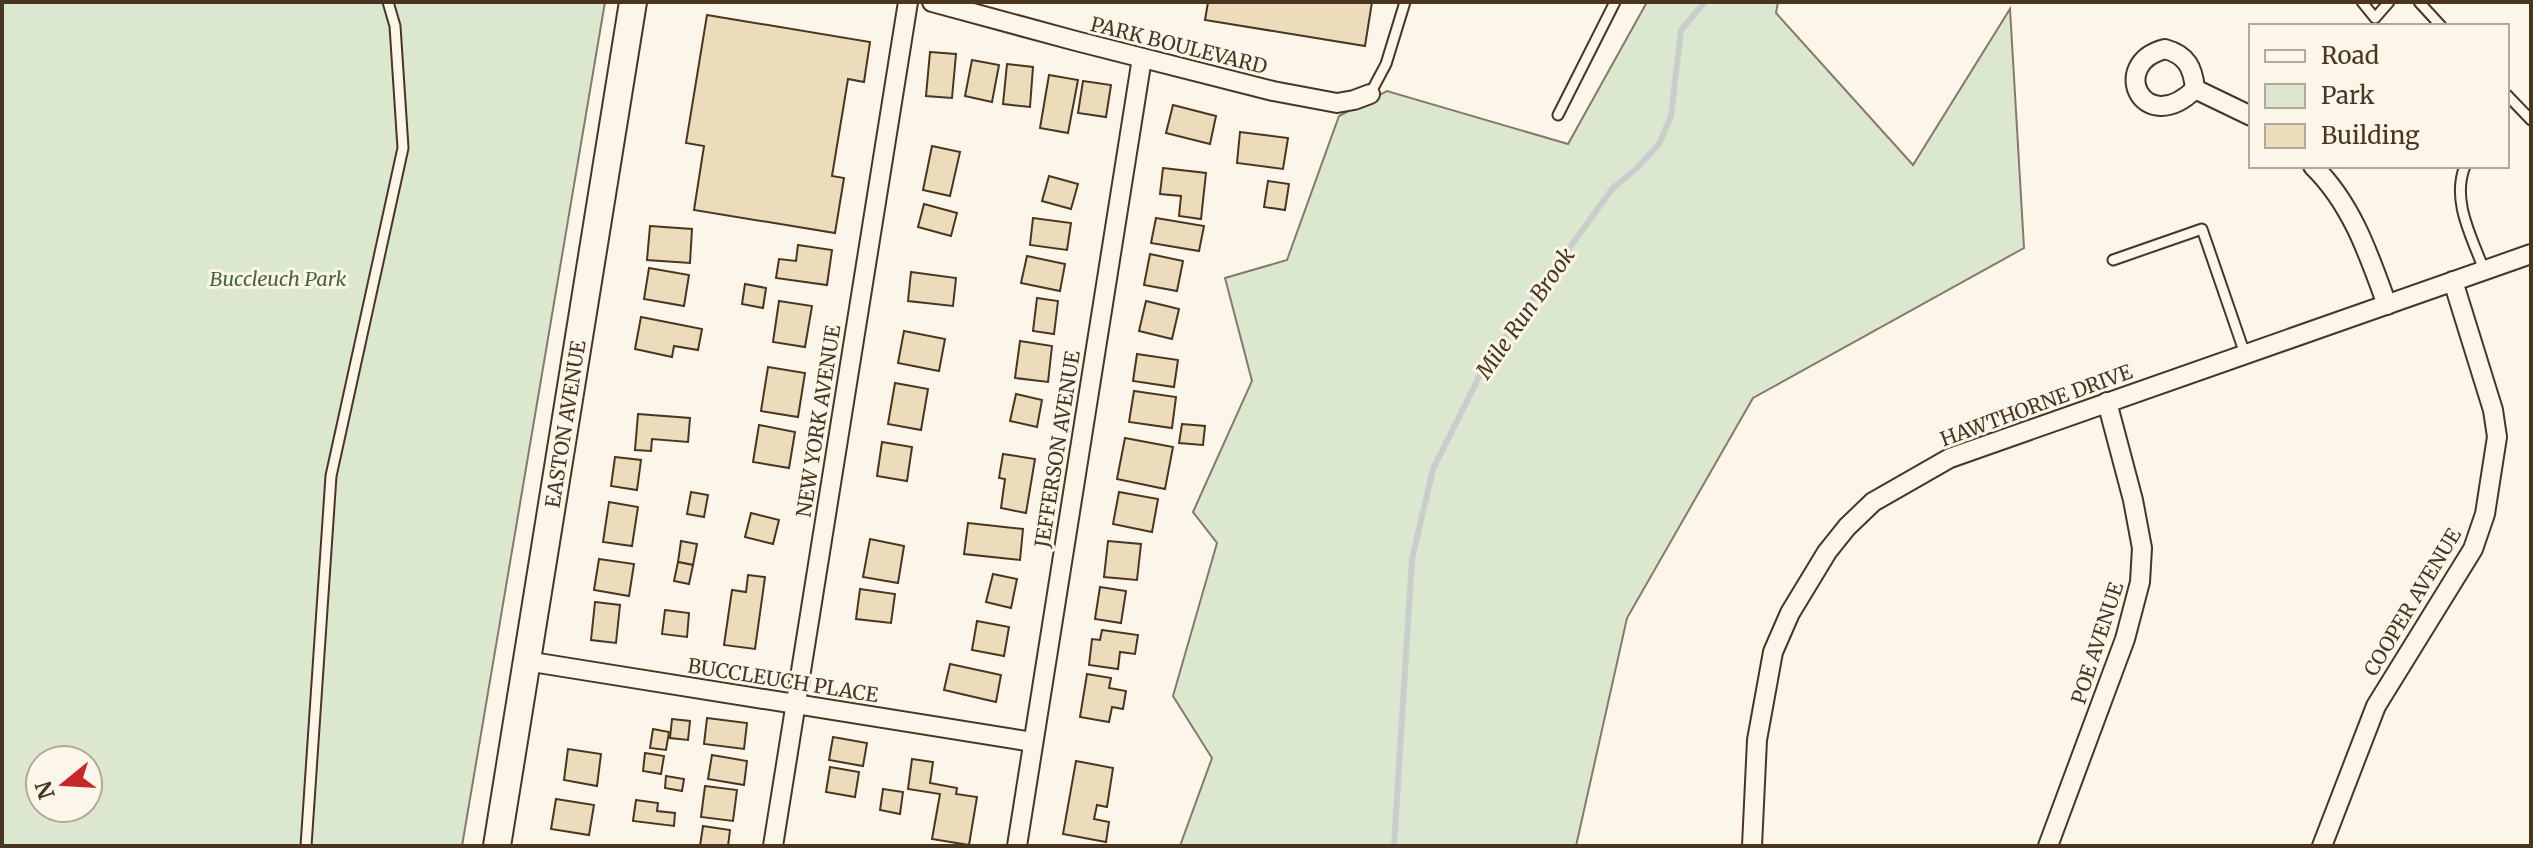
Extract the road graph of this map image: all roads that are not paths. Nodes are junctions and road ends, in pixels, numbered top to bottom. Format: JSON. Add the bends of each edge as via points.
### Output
{"nodes":[{"id":1,"x":388,"y":2,"type":"edge"},
{"id":2,"x":633,"y":2,"type":"edge"},
{"id":3,"x":908,"y":2,"type":"edge"},
{"id":4,"x":932,"y":2,"type":"edge"},
{"id":5,"x":1405,"y":2,"type":"edge"},
{"id":6,"x":1615,"y":2,"type":"edge"},
{"id":7,"x":2362,"y":2,"type":"edge"},
{"id":8,"x":2389,"y":2,"type":"edge"},
{"id":9,"x":2419,"y":2,"type":"edge"},
{"id":10,"x":2439,"y":24,"type":"edge"},
{"id":11,"x":1142,"y":58,"type":"junction"},
{"id":12,"x":2195,"y":89,"type":"dead end"},
{"id":13,"x":1370,"y":94,"type":"joint"},
{"id":14,"x":2509,"y":97,"type":"edge"},
{"id":15,"x":1558,"y":115,"type":"dead end"},
{"id":16,"x":2249,"y":115,"type":"edge"},
{"id":17,"x":2531,"y":120,"type":"edge"},
{"id":18,"x":2315,"y":168,"type":"edge"},
{"id":19,"x":2464,"y":168,"type":"edge"},
{"id":20,"x":2531,"y":254,"type":"edge"},
{"id":21,"x":2113,"y":260,"type":"dead end"},
{"id":22,"x":2484,"y":270,"type":"junction"},
{"id":23,"x":2453,"y":281,"type":"junction"},
{"id":24,"x":2387,"y":305,"type":"junction"},
{"id":25,"x":2245,"y":354,"type":"junction"},
{"id":26,"x":2107,"y":402,"type":"junction"},
{"id":27,"x":526,"y":661,"type":"junction"},
{"id":28,"x":795,"y":704,"type":"junction"},
{"id":29,"x":1033,"y":742,"type":"junction"},
{"id":30,"x":306,"y":846,"type":"edge"},
{"id":31,"x":497,"y":846,"type":"edge"},
{"id":32,"x":773,"y":846,"type":"edge"},
{"id":33,"x":1017,"y":846,"type":"edge"},
{"id":34,"x":1752,"y":846,"type":"edge"},
{"id":35,"x":2048,"y":846,"type":"edge"},
{"id":36,"x":2322,"y":846,"type":"edge"}],
"edges":[{"from":1,"to":30,"type":"lane","via":[[395,26],[403,148],[331,476]]},
{"from":2,"to":27,"type":"street","name":"EASTON AVENUE"},
{"from":3,"to":28,"type":"street","name":"NEW YORK AVENUE"},
{"from":4,"to":11,"type":"street","name":"PARK BOULEVARD"},
{"from":5,"to":13,"type":"lane","via":[[1386,64]]},
{"from":6,"to":15,"type":"lane"},
{"from":7,"to":8,"type":"lane","via":[[2375,18]]},
{"from":9,"to":10,"type":"lane"},
{"from":11,"to":13,"type":"street","name":"PARK BOULEVARD","via":[[1337,103]]},
{"from":11,"to":29,"type":"street","name":"JEFFERSON AVENUE"},
{"from":12,"to":16,"type":"street"},
{"from":14,"to":17,"type":"lane"},
{"from":18,"to":24,"type":"street","via":[[2362,235]]},
{"from":19,"to":22,"type":"lane","via":[[2459,197]]},
{"from":20,"to":22,"type":"street","name":"HAWTHORNE DRIVE"},
{"from":21,"to":25,"type":"lane","via":[[2202,229]]},
{"from":22,"to":23,"type":"street","name":"HAWTHORNE DRIVE"},
{"from":23,"to":24,"type":"street","name":"HAWTHORNE DRIVE"},
{"from":23,"to":36,"type":"street","name":"COOPER AVENUE","via":[[2497,437],[2485,514],[2473,549],[2376,706]]},
{"from":24,"to":25,"type":"street","name":"HAWTHORNE DRIVE"},
{"from":25,"to":26,"type":"street","name":"HAWTHORNE DRIVE"},
{"from":26,"to":34,"type":"street","name":"HAWTHORNE DRIVE","via":[[1950,458],[1873,502],[1827,552],[1773,652],[1757,740]]},
{"from":26,"to":35,"type":"street","name":"POE AVENUE","via":[[2140,536],[2140,582],[2125,639]]},
{"from":27,"to":28,"type":"street","name":"BUCCLEUCH PLACE"},
{"from":27,"to":31,"type":"street","name":"EASTON AVENUE"},
{"from":28,"to":29,"type":"street","name":"BUCCLEUCH PLACE"},
{"from":28,"to":32,"type":"street","name":"NEW YORK AVENUE"},
{"from":29,"to":33,"type":"street","name":"JEFFERSON AVENUE"}]}
